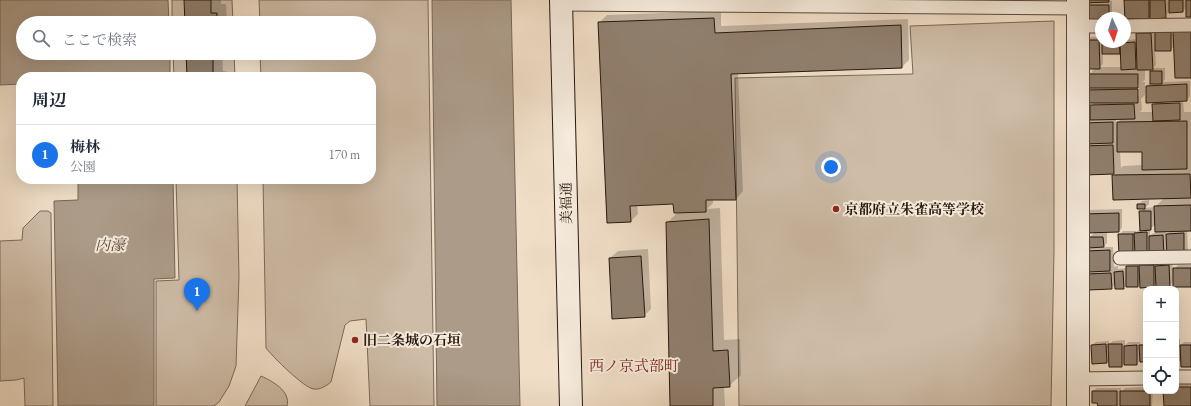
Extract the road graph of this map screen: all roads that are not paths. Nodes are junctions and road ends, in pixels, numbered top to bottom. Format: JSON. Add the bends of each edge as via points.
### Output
{"nodes":[{"id":1,"x":561,"y":2,"type":"edge"},
{"id":2,"x":1078,"y":11,"type":"edge"},
{"id":3,"x":1095,"y":22,"type":"edge"},
{"id":4,"x":1191,"y":25,"type":"edge"},
{"id":5,"x":1131,"y":26,"type":"edge"},
{"id":6,"x":1191,"y":257,"type":"edge"},
{"id":7,"x":1120,"y":258,"type":"dead end"},
{"id":8,"x":1179,"y":377,"type":"edge"},
{"id":9,"x":1191,"y":377,"type":"edge"},
{"id":10,"x":1143,"y":378,"type":"edge"},
{"id":11,"x":1078,"y":379,"type":"junction"},
{"id":12,"x":571,"y":406,"type":"edge"},
{"id":13,"x":1078,"y":406,"type":"edge"}],
"edges":[{"from":1,"to":2,"type":"lane"},
{"from":1,"to":12,"type":"street","name":"美福通"},
{"from":2,"to":3,"type":"lane"},
{"from":2,"to":11,"type":"street"},
{"from":4,"to":5,"type":"lane"},
{"from":6,"to":7,"type":"lane"},
{"from":8,"to":9,"type":"lane"},
{"from":10,"to":11,"type":"lane"},
{"from":11,"to":13,"type":"street"}]}
